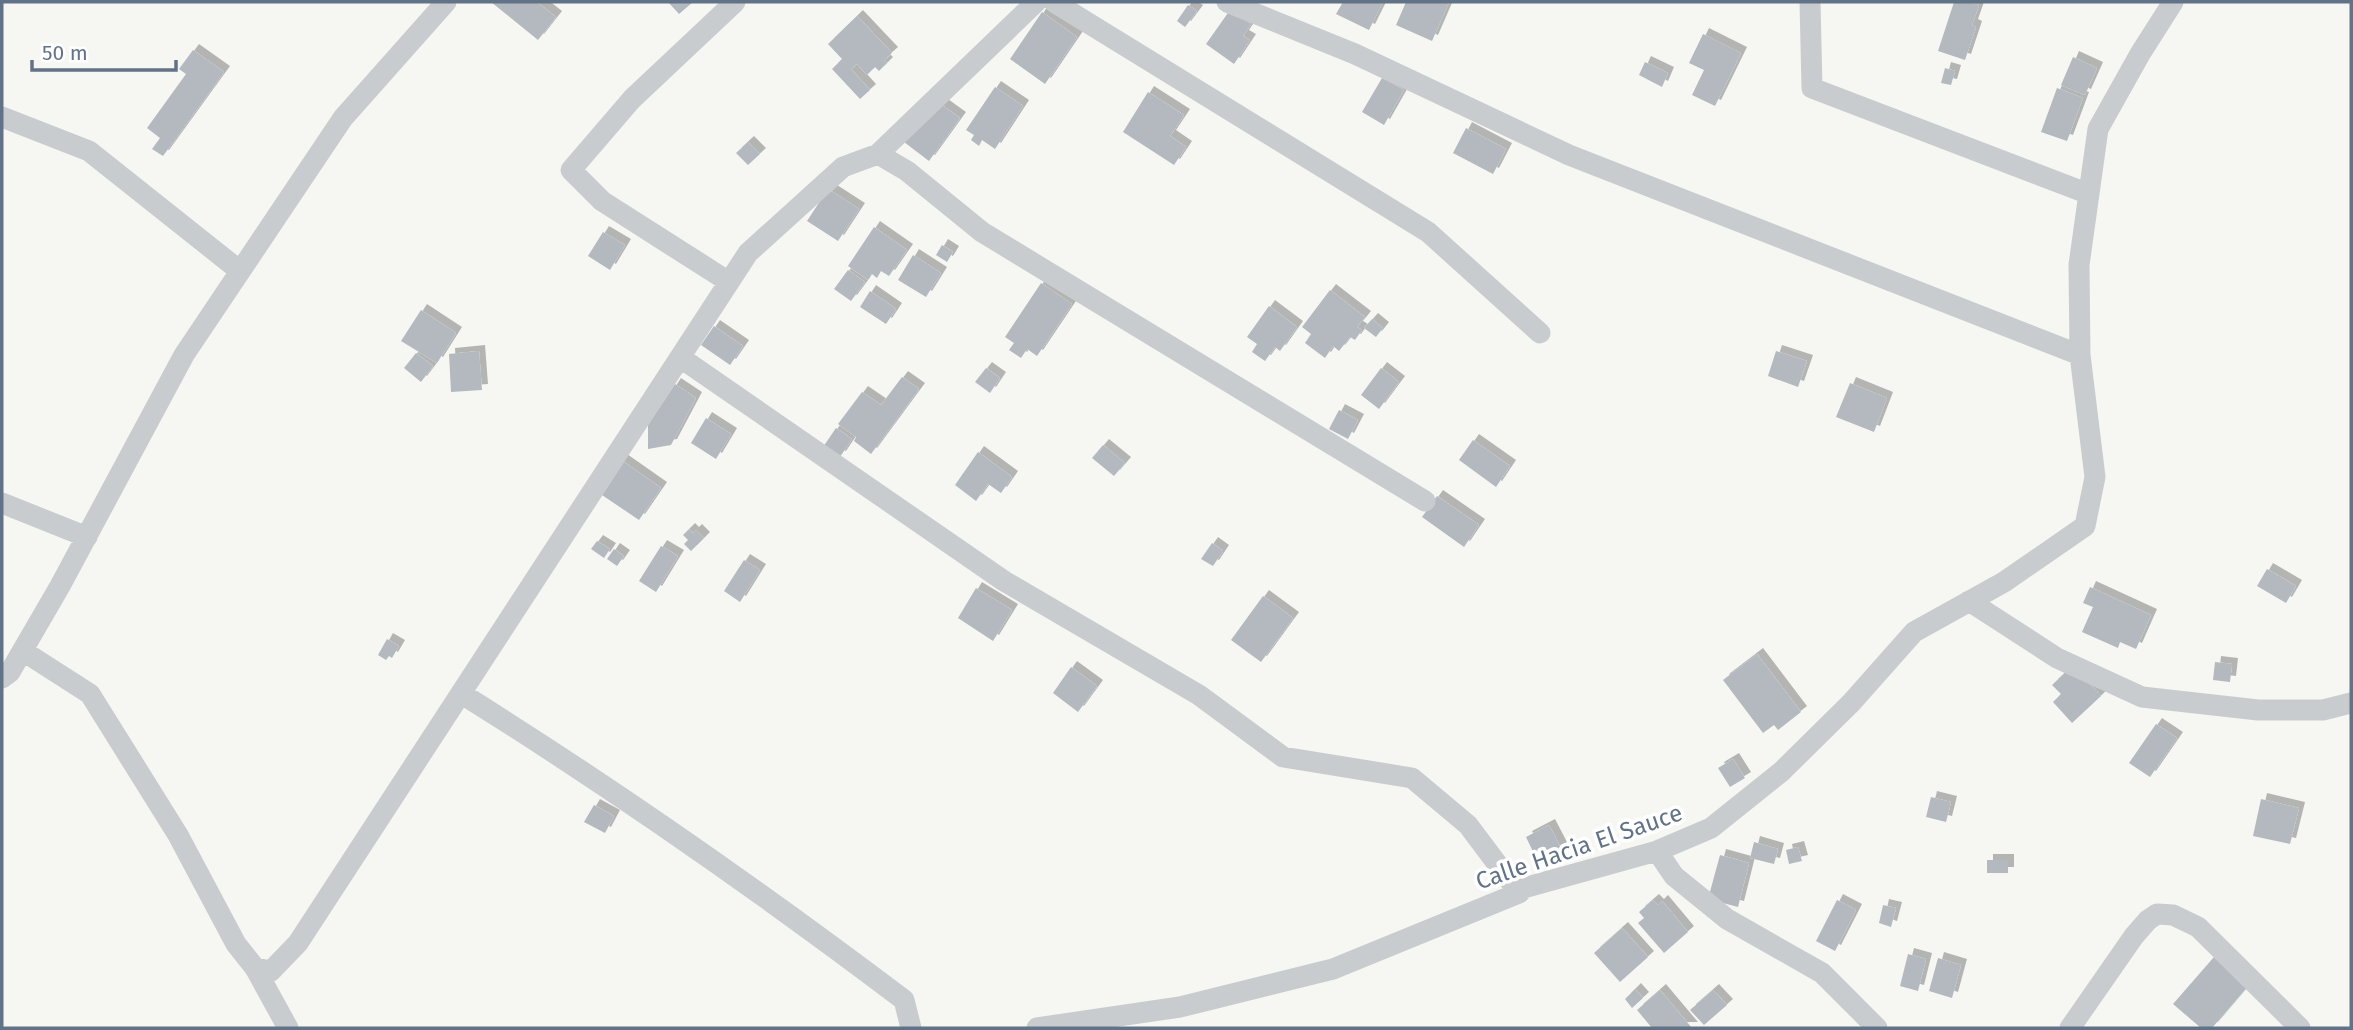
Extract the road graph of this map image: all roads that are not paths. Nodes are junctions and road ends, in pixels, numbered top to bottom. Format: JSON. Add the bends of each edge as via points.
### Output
{"nodes":[{"id":1,"x":446,"y":2,"type":"edge"},
{"id":2,"x":734,"y":2,"type":"edge"},
{"id":3,"x":1036,"y":2,"type":"edge"},
{"id":4,"x":1054,"y":2,"type":"edge"},
{"id":5,"x":1227,"y":2,"type":"edge"},
{"id":6,"x":1810,"y":2,"type":"edge"},
{"id":7,"x":2173,"y":2,"type":"edge"},
{"id":8,"x":2,"y":117,"type":"edge"},
{"id":9,"x":878,"y":154,"type":"junction"},
{"id":10,"x":2089,"y":194,"type":"junction"},
{"id":11,"x":240,"y":271,"type":"junction"},
{"id":12,"x":729,"y":282,"type":"junction"},
{"id":13,"x":1540,"y":333,"type":"dead end"},
{"id":14,"x":2080,"y":355,"type":"junction"},
{"id":15,"x":681,"y":358,"type":"junction"},
{"id":16,"x":1425,"y":501,"type":"dead end"},
{"id":17,"x":2,"y":503,"type":"edge"},
{"id":18,"x":87,"y":537,"type":"junction"},
{"id":19,"x":1969,"y":601,"type":"junction"},
{"id":20,"x":23,"y":650,"type":"junction"},
{"id":21,"x":2,"y":678,"type":"edge"},
{"id":22,"x":462,"y":694,"type":"junction"},
{"id":23,"x":2351,"y":703,"type":"edge"},
{"id":24,"x":1657,"y":852,"type":"junction"},
{"id":25,"x":1519,"y":893,"type":"junction"},
{"id":26,"x":255,"y":968,"type":"junction"},
{"id":27,"x":288,"y":1028,"type":"edge"},
{"id":28,"x":911,"y":1028,"type":"edge"},
{"id":29,"x":1037,"y":1028,"type":"edge"},
{"id":30,"x":1877,"y":1028,"type":"edge"},
{"id":31,"x":2070,"y":1028,"type":"edge"},
{"id":32,"x":2300,"y":1028,"type":"edge"}],
"edges":[{"from":1,"to":11,"type":"street","via":[[343,118]]},
{"from":2,"to":12,"type":"street","via":[[632,99],[570,170],[602,201]]},
{"from":3,"to":9,"type":"street"},
{"from":4,"to":13,"type":"street","via":[[1428,232]]},
{"from":5,"to":14,"type":"street","via":[[1355,54],[1569,155]]},
{"from":6,"to":10,"type":"street","via":[[1812,88]]},
{"from":7,"to":10,"type":"street","name":"Calle Hacia El Sauce","via":[[2098,129]]},
{"from":8,"to":11,"type":"street","via":[[89,151]]},
{"from":9,"to":12,"type":"street","via":[[842,167],[748,253]]},
{"from":9,"to":16,"type":"street","via":[[907,171],[982,232]]},
{"from":10,"to":14,"type":"street","name":"Calle Hacia El Sauce","via":[[2079,265]]},
{"from":11,"to":18,"type":"street","via":[[184,355]]},
{"from":12,"to":15,"type":"street"},
{"from":14,"to":19,"type":"street","name":"Calle Hacia El Sauce","via":[[2095,477],[2085,526]]},
{"from":15,"to":22,"type":"street"},
{"from":15,"to":25,"type":"street","via":[[1004,581],[1199,695],[1283,757],[1412,778],[1468,825]]},
{"from":17,"to":18,"type":"street"},
{"from":18,"to":20,"type":"street"},
{"from":19,"to":23,"type":"street","via":[[2057,658],[2142,697],[2258,710],[2323,710]]},
{"from":19,"to":24,"type":"street","name":"Calle Hacia El Sauce","via":[[1914,632],[1851,703],[1771,780],[1711,828]]},
{"from":20,"to":21,"type":"street"},
{"from":20,"to":26,"type":"street","via":[[90,694],[178,835],[236,944]]},
{"from":22,"to":26,"type":"street","via":[[298,943],[271,971]]},
{"from":22,"to":28,"type":"street","via":[[806,926],[904,1000]]},
{"from":24,"to":25,"type":"street","name":"Calle Hacia El Sauce"},
{"from":24,"to":30,"type":"street","via":[[1674,876],[1727,919],[1822,973]]},
{"from":25,"to":29,"type":"street","name":"Calle Hacia El Sauce","via":[[1334,969],[1180,1007]]},
{"from":26,"to":27,"type":"street"},
{"from":31,"to":32,"type":"street","via":[[2134,936],[2157,914],[2173,915],[2198,927]]}]}
